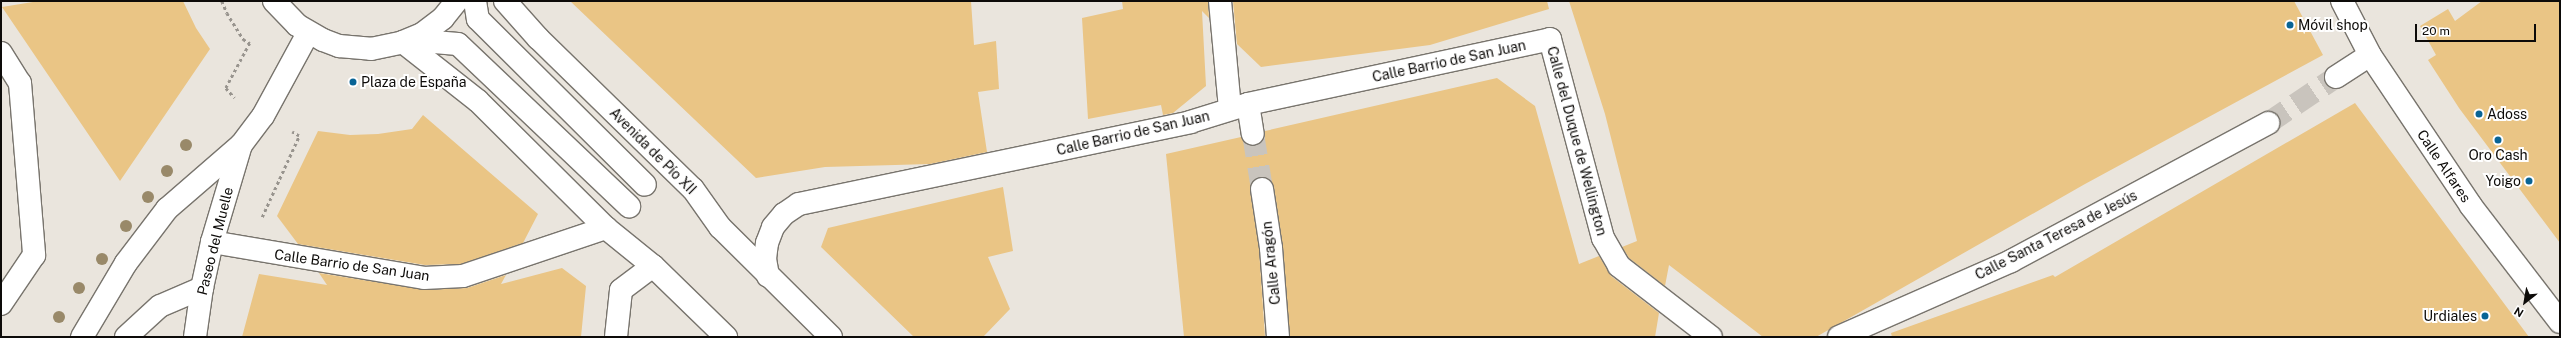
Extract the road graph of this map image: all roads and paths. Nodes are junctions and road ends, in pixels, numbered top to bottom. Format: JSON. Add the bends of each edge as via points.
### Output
{"nodes":[{"id":1,"x":222,"y":1,"type":"edge"},
{"id":2,"x":274,"y":1,"type":"edge"},
{"id":3,"x":457,"y":1,"type":"edge"},
{"id":4,"x":475,"y":1,"type":"edge"},
{"id":5,"x":505,"y":1,"type":"edge"},
{"id":6,"x":1220,"y":1,"type":"edge"},
{"id":7,"x":2342,"y":1,"type":"edge"},
{"id":8,"x":308,"y":33,"type":"junction"},
{"id":9,"x":1550,"y":39,"type":"joint"},
{"id":10,"x":407,"y":41,"type":"junction"},
{"id":11,"x":1,"y":53,"type":"edge"},
{"id":12,"x":2370,"y":54,"type":"junction"},
{"id":13,"x":2336,"y":77,"type":"tunnel mouth"},
{"id":14,"x":1239,"y":107,"type":"junction"},
{"id":15,"x":263,"y":116,"type":"junction"},
{"id":16,"x":2268,"y":124,"type":"tunnel mouth"},
{"id":17,"x":1254,"y":134,"type":"tunnel mouth"},
{"id":18,"x":241,"y":145,"type":"junction"},
{"id":19,"x":645,"y":185,"type":"dead end"},
{"id":20,"x":1262,"y":189,"type":"tunnel mouth"},
{"id":21,"x":629,"y":206,"type":"dead end"},
{"id":22,"x":264,"y":225,"type":"dead end"},
{"id":23,"x":606,"y":228,"type":"junction"},
{"id":24,"x":212,"y":242,"type":"junction"},
{"id":25,"x":653,"y":266,"type":"junction"},
{"id":26,"x":768,"y":276,"type":"junction"},
{"id":27,"x":202,"y":288,"type":"junction"},
{"id":28,"x":1,"y":304,"type":"edge"},
{"id":29,"x":2560,"y":322,"type":"edge"},
{"id":30,"x":82,"y":337,"type":"edge"},
{"id":31,"x":126,"y":337,"type":"edge"},
{"id":32,"x":195,"y":337,"type":"edge"},
{"id":33,"x":616,"y":337,"type":"edge"},
{"id":34,"x":726,"y":337,"type":"edge"},
{"id":35,"x":831,"y":337,"type":"edge"},
{"id":36,"x":1278,"y":337,"type":"edge"},
{"id":37,"x":1711,"y":337,"type":"edge"},
{"id":38,"x":1838,"y":337,"type":"edge"}],
"edges":[{"from":1,"to":15,"type":"path","via":[[243,39],[250,43],[226,88],[238,102]]},
{"from":2,"to":8,"type":"street","via":[[286,16]]},
{"from":3,"to":10,"type":"street","via":[[433,26]]},
{"from":4,"to":19,"type":"street","via":[[478,19]]},
{"from":5,"to":26,"type":"street","name":"Avenida de Pío XII","via":[[538,38],[693,189],[720,228]]},
{"from":6,"to":14,"type":"street"},
{"from":7,"to":12,"type":"street","name":"Calle Alfares"},
{"from":8,"to":10,"type":"street","via":[[339,46],[355,49],[387,47]]},
{"from":8,"to":15,"type":"street"},
{"from":9,"to":14,"type":"street","name":"Calle Barrio de San Juan"},
{"from":9,"to":37,"type":"street","name":"Calle del Duque de Wellington","via":[[1603,238],[1619,266]]},
{"from":10,"to":21,"type":"street","via":[[458,44]]},
{"from":10,"to":23,"type":"street","via":[[478,101]]},
{"from":11,"to":28,"type":"street","via":[[20,83],[34,255]]},
{"from":12,"to":13,"type":"street"},
{"from":12,"to":29,"type":"street","name":"Calle Alfares","via":[[2471,206]]},
{"from":14,"to":17,"type":"street"},
{"from":14,"to":26,"type":"street","name":"Calle Barrio de San Juan","via":[[1190,122],[799,204],[784,214],[773,227],[765,259]]},
{"from":15,"to":18,"type":"street"},
{"from":15,"to":22,"type":"path","via":[[299,136],[262,218]]},
{"from":16,"to":38,"type":"street","name":"Calle Santa Teresa de Jesús","via":[[2011,262]]},
{"from":18,"to":24,"type":"street","name":"Paseo del Muelle"},
{"from":18,"to":30,"type":"street","via":[[167,209],[126,263]]},
{"from":20,"to":36,"type":"street","name":"Calle Aragón","via":[[1271,248]]},
{"from":23,"to":24,"type":"street","name":"Calle Barrio de San Juan","via":[[463,276],[424,278]]},
{"from":23,"to":25,"type":"street"},
{"from":24,"to":27,"type":"street","name":"Paseo del Muelle"},
{"from":25,"to":33,"type":"street","via":[[621,290]]},
{"from":25,"to":34,"type":"street"},
{"from":26,"to":35,"type":"street","name":"Avenida de Pío XII"},
{"from":27,"to":31,"type":"street","via":[[160,306]]},
{"from":27,"to":32,"type":"street","name":"Paseo del Muelle"}]}
